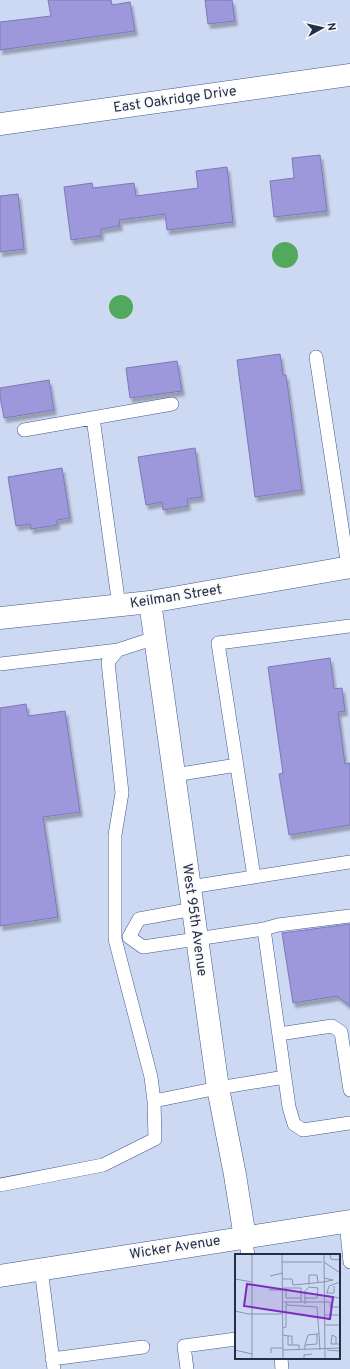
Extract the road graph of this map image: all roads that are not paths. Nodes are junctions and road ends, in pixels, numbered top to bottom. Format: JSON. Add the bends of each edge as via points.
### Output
{"nodes":[{"id":1,"x":350,"y":75,"type":"edge"},
{"id":2,"x":0,"y":124,"type":"edge"},
{"id":3,"x":316,"y":356,"type":"dead end"},
{"id":4,"x":172,"y":404,"type":"dead end"},
{"id":5,"x":93,"y":418,"type":"junction"},
{"id":6,"x":24,"y":430,"type":"dead end"},
{"id":7,"x":349,"y":567,"type":"edge"},
{"id":8,"x":150,"y":602,"type":"junction"},
{"id":9,"x":119,"y":606,"type":"junction"},
{"id":10,"x":0,"y":618,"type":"edge"},
{"id":11,"x":350,"y":626,"type":"edge"},
{"id":12,"x":155,"y":638,"type":"junction"},
{"id":13,"x":118,"y":650,"type":"junction"},
{"id":14,"x":0,"y":664,"type":"edge"},
{"id":15,"x":237,"y":765,"type":"junction"},
{"id":16,"x":174,"y":775,"type":"junction"},
{"id":17,"x":350,"y":862,"type":"edge"},
{"id":18,"x":254,"y":877,"type":"junction"},
{"id":19,"x":190,"y":887,"type":"junction"},
{"id":20,"x":193,"y":909,"type":"junction"},
{"id":21,"x":350,"y":916,"type":"edge"},
{"id":22,"x":264,"y":929,"type":"junction"},
{"id":23,"x":129,"y":937,"type":"junction"},
{"id":24,"x":115,"y":939,"type":"junction"},
{"id":25,"x":197,"y":939,"type":"junction"},
{"id":26,"x":279,"y":1034,"type":"junction"},
{"id":27,"x":284,"y":1077,"type":"junction"},
{"id":28,"x":218,"y":1088,"type":"junction"},
{"id":29,"x":350,"y":1090,"type":"edge"},
{"id":30,"x":154,"y":1102,"type":"junction"},
{"id":31,"x":350,"y":1123,"type":"edge"},
{"id":32,"x":0,"y":1185,"type":"edge"},
{"id":33,"x":348,"y":1221,"type":"edge"},
{"id":34,"x":246,"y":1246,"type":"edge"},
{"id":35,"x":350,"y":1262,"type":"edge"},
{"id":36,"x":41,"y":1269,"type":"junction"},
{"id":37,"x":0,"y":1276,"type":"edge"},
{"id":38,"x":235,"y":1339,"type":"edge"},
{"id":39,"x":143,"y":1347,"type":"dead end"},
{"id":40,"x":280,"y":1359,"type":"edge"},
{"id":41,"x":53,"y":1364,"type":"edge"},
{"id":42,"x":187,"y":1369,"type":"edge"},
{"id":43,"x":282,"y":1369,"type":"edge"}],
"edges":[{"from":1,"to":2,"type":"main road","name":"East Oakridge Drive"},
{"from":3,"to":7,"type":"lane"},
{"from":4,"to":5,"type":"lane"},
{"from":5,"to":6,"type":"lane"},
{"from":5,"to":9,"type":"lane"},
{"from":7,"to":8,"type":"main road","name":"Keilman Street"},
{"from":8,"to":9,"type":"main road","name":"Keilman Street"},
{"from":8,"to":12,"type":"main road","name":"West 95th Avenue"},
{"from":9,"to":10,"type":"main road","name":"Keilman Street"},
{"from":11,"to":15,"type":"lane","via":[[218,643]]},
{"from":12,"to":13,"type":"lane"},
{"from":12,"to":16,"type":"main road","name":"West 95th Avenue"},
{"from":13,"to":14,"type":"lane"},
{"from":13,"to":24,"type":"lane","via":[[108,662],[122,793],[115,835]]},
{"from":15,"to":16,"type":"lane"},
{"from":15,"to":18,"type":"lane"},
{"from":16,"to":19,"type":"main road","name":"West 95th Avenue"},
{"from":17,"to":18,"type":"lane"},
{"from":18,"to":19,"type":"lane"},
{"from":19,"to":20,"type":"main road","name":"West 95th Avenue"},
{"from":20,"to":23,"type":"lane","via":[[139,919]]},
{"from":20,"to":25,"type":"main road","name":"West 95th Avenue"},
{"from":21,"to":22,"type":"lane"},
{"from":22,"to":25,"type":"lane"},
{"from":22,"to":26,"type":"lane"},
{"from":23,"to":24,"type":"lane"},
{"from":23,"to":25,"type":"lane","via":[[143,947]]},
{"from":24,"to":30,"type":"lane"},
{"from":25,"to":28,"type":"main road","name":"West 95th Avenue"},
{"from":26,"to":27,"type":"lane"},
{"from":26,"to":29,"type":"lane","via":[[332,1026],[341,1032]]},
{"from":27,"to":28,"type":"lane"},
{"from":27,"to":31,"type":"lane","via":[[294,1124],[303,1130]]},
{"from":28,"to":30,"type":"lane"},
{"from":28,"to":34,"type":"main road","name":"West 95th Avenue"},
{"from":30,"to":32,"type":"lane","via":[[156,1139],[103,1166]]},
{"from":33,"to":34,"type":"main road","name":"Wicker Avenue"},
{"from":33,"to":35,"type":"lane"},
{"from":34,"to":36,"type":"main road","name":"Wicker Avenue"},
{"from":36,"to":37,"type":"main road","name":"Wicker Avenue"},
{"from":36,"to":41,"type":"lane"},
{"from":38,"to":42,"type":"lane","via":[[184,1346]]},
{"from":39,"to":41,"type":"lane"},
{"from":40,"to":43,"type":"lane"}]}
